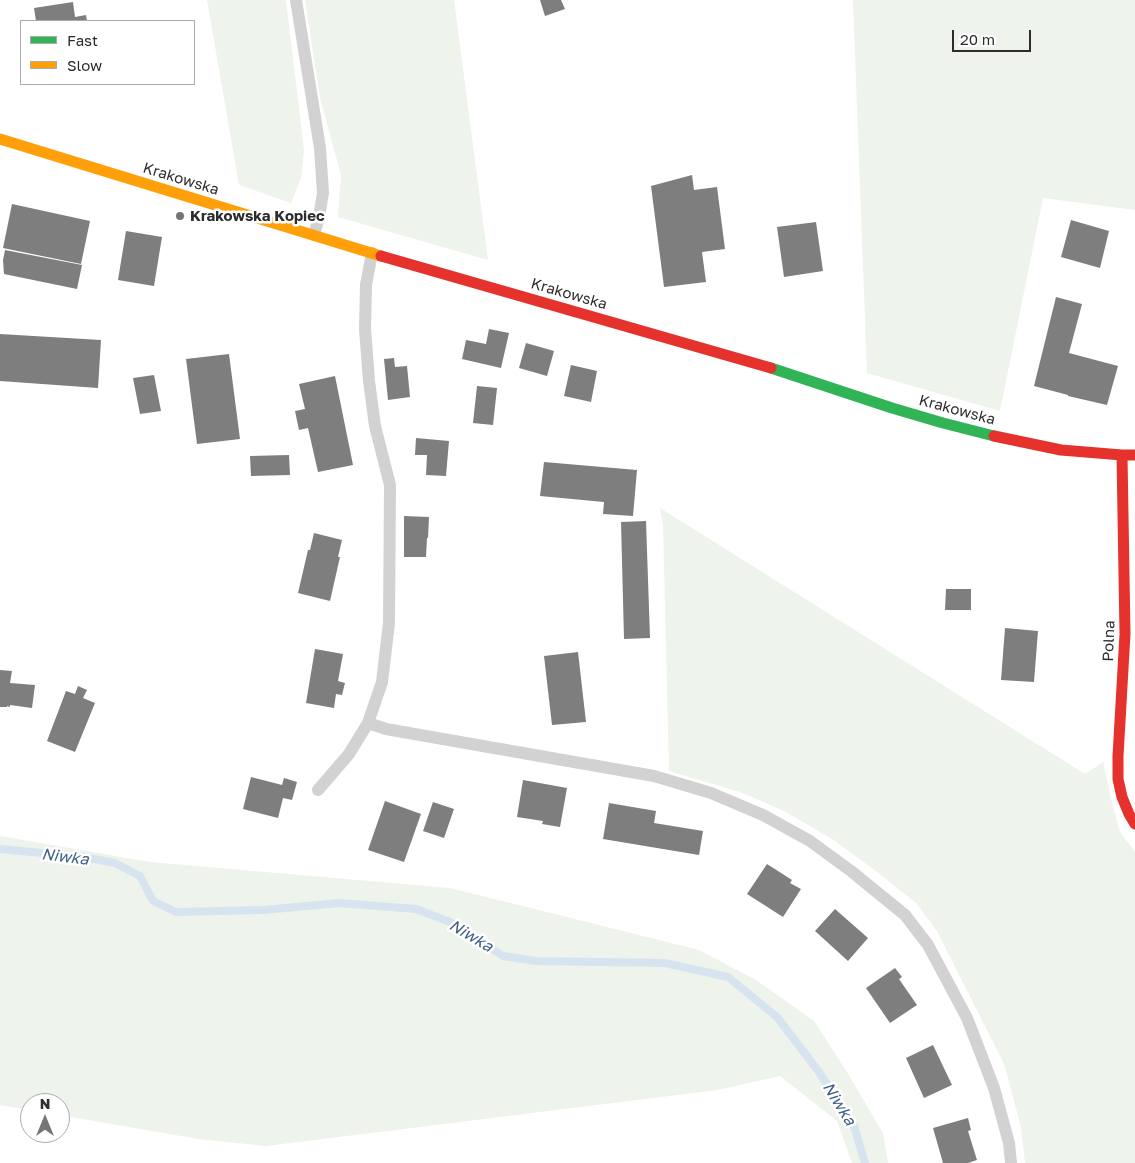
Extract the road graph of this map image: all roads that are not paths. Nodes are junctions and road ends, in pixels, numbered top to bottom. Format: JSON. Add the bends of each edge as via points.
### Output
{"nodes":[{"id":1,"x":296,"y":0,"type":"edge"},
{"id":2,"x":0,"y":139,"type":"edge"},
{"id":3,"x":314,"y":235,"type":"junction"},
{"id":4,"x":372,"y":253,"type":"junction"},
{"id":5,"x":1122,"y":455,"type":"junction"},
{"id":6,"x":1135,"y":455,"type":"edge"},
{"id":7,"x":368,"y":723,"type":"junction"},
{"id":8,"x":318,"y":790,"type":"dead end"},
{"id":9,"x":1135,"y":824,"type":"edge"},
{"id":10,"x":1012,"y":1163,"type":"edge"}],
"edges":[{"from":1,"to":3,"type":"lane","via":[[320,148],[323,193]]},
{"from":2,"to":3,"type":"main road","name":"Krakowska"},
{"from":3,"to":4,"type":"main road","name":"Krakowska"},
{"from":4,"to":5,"type":"main road","name":"Krakowska","via":[[790,374],[943,423],[1061,450]]},
{"from":4,"to":7,"type":"lane","via":[[366,285],[364,329],[375,426],[390,485],[390,623],[382,682]]},
{"from":5,"to":6,"type":"main road","name":"Krakowska"},
{"from":5,"to":9,"type":"main road","name":"Polna","via":[[1125,634],[1118,779],[1122,797]]},
{"from":7,"to":8,"type":"lane","via":[[349,754]]},
{"from":7,"to":10,"type":"lane","via":[[386,729],[654,776],[720,797],[763,815],[810,841],[905,915],[928,945],[967,1018],[994,1088]]}]}
